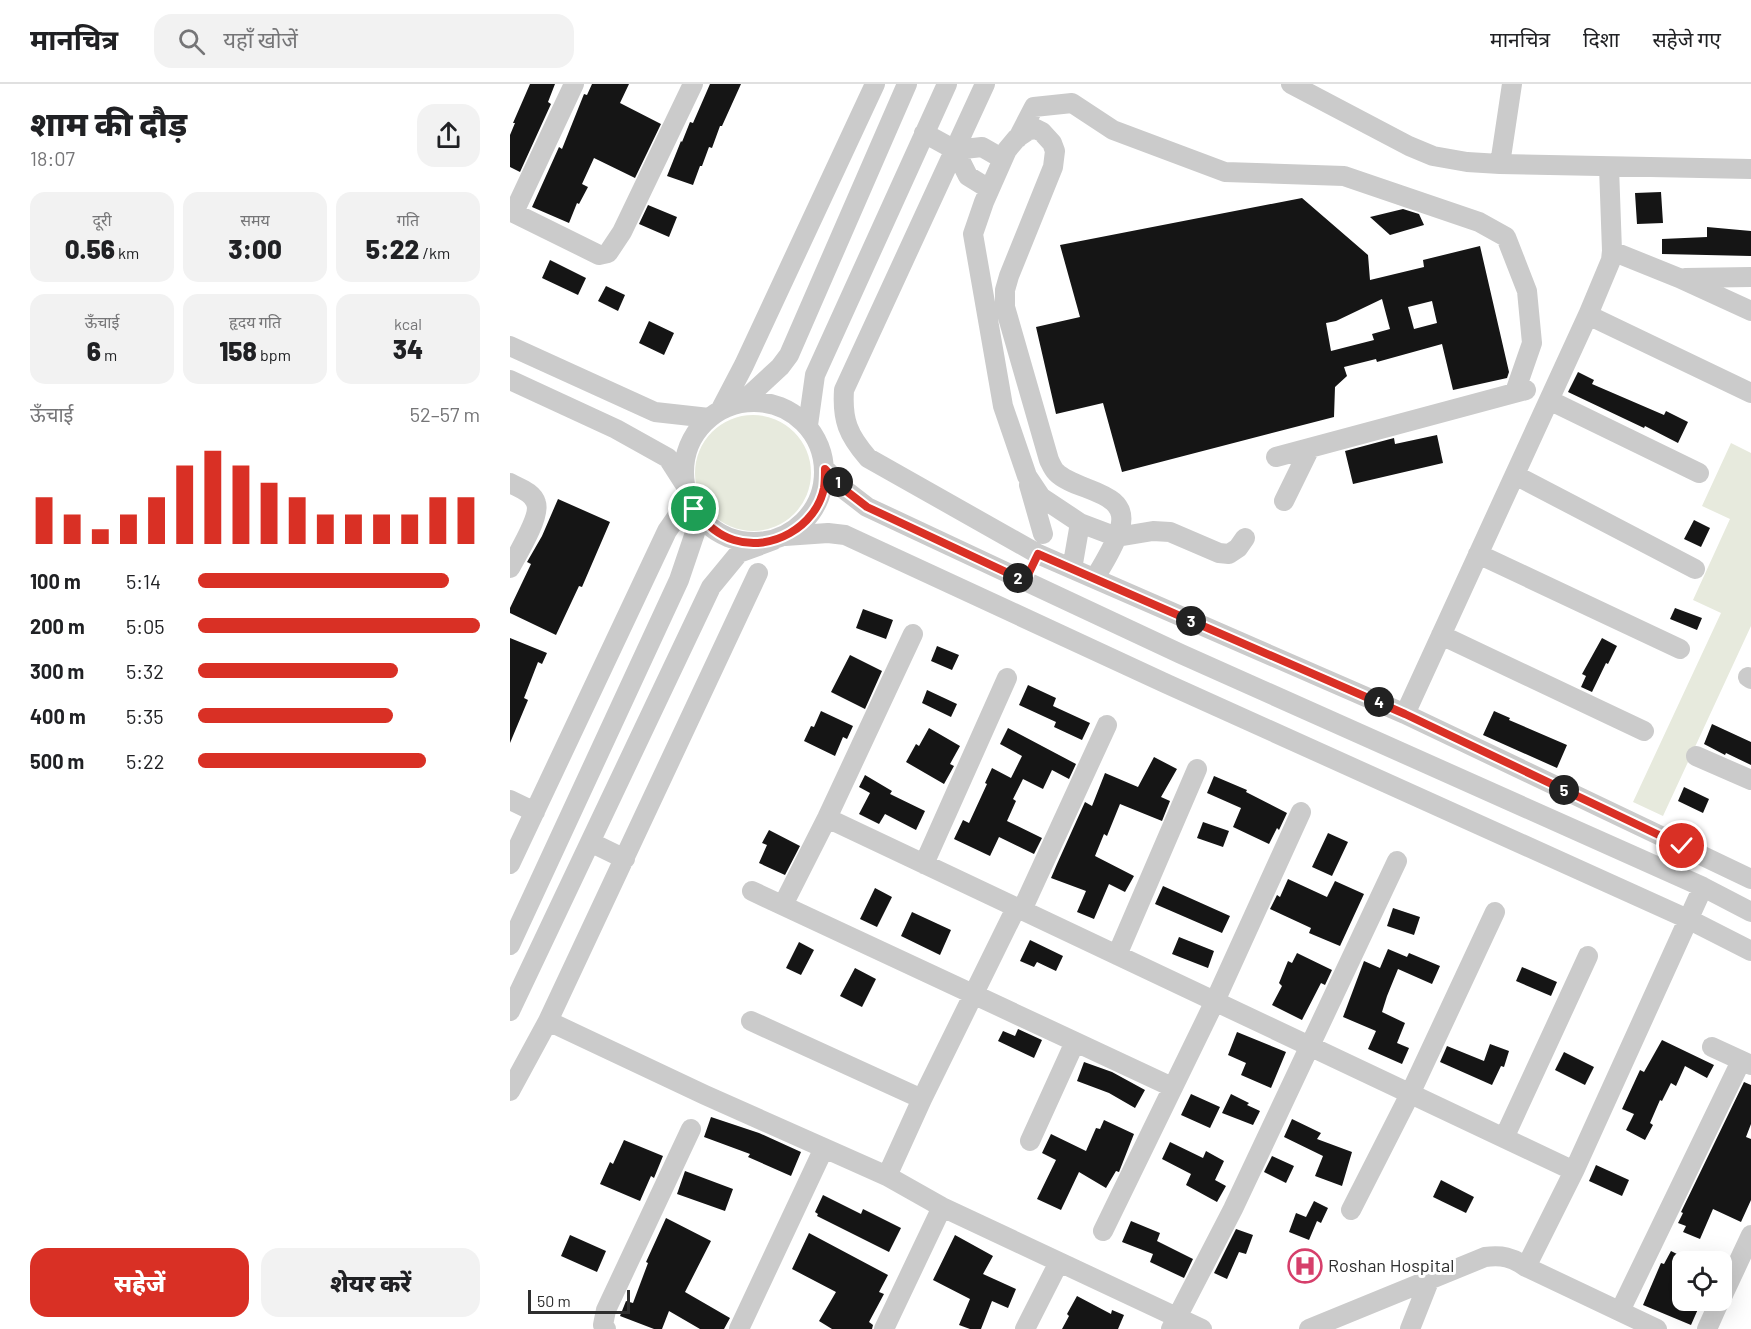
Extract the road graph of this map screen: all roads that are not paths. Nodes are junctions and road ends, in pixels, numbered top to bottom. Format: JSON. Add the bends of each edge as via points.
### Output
{"nodes":[{"id":1,"x":574,"y":84,"type":"edge"},
{"id":2,"x":693,"y":84,"type":"edge"},
{"id":3,"x":875,"y":84,"type":"edge"},
{"id":4,"x":890,"y":84,"type":"edge"},
{"id":5,"x":907,"y":84,"type":"edge"},
{"id":6,"x":947,"y":84,"type":"edge"},
{"id":7,"x":986,"y":84,"type":"edge"},
{"id":8,"x":1291,"y":84,"type":"edge"},
{"id":9,"x":1512,"y":84,"type":"edge"},
{"id":10,"x":891,"y":118,"type":"junction"},
{"id":11,"x":924,"y":133,"type":"junction"},
{"id":12,"x":1017,"y":138,"type":"junction"},
{"id":13,"x":955,"y":150,"type":"junction"},
{"id":14,"x":1003,"y":159,"type":"junction"},
{"id":15,"x":1500,"y":164,"type":"junction"},
{"id":16,"x":1609,"y":167,"type":"junction"},
{"id":17,"x":1751,"y":169,"type":"edge"},
{"id":18,"x":989,"y":189,"type":"junction"},
{"id":19,"x":512,"y":212,"type":"edge"},
{"id":20,"x":1612,"y":251,"type":"junction"},
{"id":21,"x":1679,"y":278,"type":"junction"},
{"id":22,"x":1751,"y":278,"type":"edge"},
{"id":23,"x":1751,"y":311,"type":"edge"},
{"id":24,"x":1588,"y":315,"type":"junction"},
{"id":25,"x":510,"y":346,"type":"edge"},
{"id":26,"x":510,"y":380,"type":"edge"},
{"id":27,"x":1751,"y":393,"type":"edge"},
{"id":28,"x":1549,"y":400,"type":"junction"},
{"id":29,"x":742,"y":402,"type":"junction"},
{"id":30,"x":715,"y":414,"type":"junction"},
{"id":31,"x":808,"y":425,"type":"junction"},
{"id":32,"x":1310,"y":448,"type":"junction"},
{"id":33,"x":1276,"y":457,"type":"dead end"},
{"id":34,"x":825,"y":469,"type":"junction"},
{"id":35,"x":1699,"y":473,"type":"dead end"},
{"id":36,"x":1027,"y":476,"type":"junction"},
{"id":37,"x":1515,"y":476,"type":"junction"},
{"id":38,"x":510,"y":483,"type":"edge"},
{"id":39,"x":687,"y":492,"type":"junction"},
{"id":40,"x":1284,"y":501,"type":"dead end"},
{"id":41,"x":700,"y":518,"type":"junction"},
{"id":42,"x":1080,"y":523,"type":"junction"},
{"id":43,"x":1043,"y":534,"type":"dead end"},
{"id":44,"x":1117,"y":537,"type":"junction"},
{"id":45,"x":779,"y":538,"type":"junction"},
{"id":46,"x":1245,"y":538,"type":"dead end"},
{"id":47,"x":1038,"y":554,"type":"junction"},
{"id":48,"x":1478,"y":554,"type":"junction"},
{"id":49,"x":510,"y":568,"type":"edge"},
{"id":50,"x":1072,"y":569,"type":"junction"},
{"id":51,"x":1695,"y":569,"type":"dead end"},
{"id":52,"x":758,"y":573,"type":"dead end"},
{"id":53,"x":1095,"y":578,"type":"junction"},
{"id":54,"x":1025,"y":581,"type":"junction"},
{"id":55,"x":913,"y":634,"type":"dead end"},
{"id":56,"x":1441,"y":635,"type":"junction"},
{"id":57,"x":1680,"y":649,"type":"dead end"},
{"id":58,"x":1007,"y":678,"type":"dead end"},
{"id":59,"x":1405,"y":714,"type":"junction"},
{"id":60,"x":1107,"y":725,"type":"dead end"},
{"id":61,"x":1644,"y":731,"type":"dead end"},
{"id":62,"x":1696,"y":756,"type":"dead end"},
{"id":63,"x":1197,"y":769,"type":"dead end"},
{"id":64,"x":1751,"y":780,"type":"edge"},
{"id":65,"x":510,"y":800,"type":"edge"},
{"id":66,"x":535,"y":812,"type":"junction"},
{"id":67,"x":1301,"y":812,"type":"dead end"},
{"id":68,"x":827,"y":818,"type":"junction"},
{"id":69,"x":590,"y":843,"type":"junction"},
{"id":70,"x":625,"y":859,"type":"junction"},
{"id":71,"x":1397,"y":861,"type":"dead end"},
{"id":72,"x":510,"y":864,"type":"edge"},
{"id":73,"x":924,"y":864,"type":"junction"},
{"id":74,"x":1751,"y":879,"type":"edge"},
{"id":75,"x":1703,"y":887,"type":"junction"},
{"id":76,"x":752,"y":891,"type":"dead end"},
{"id":77,"x":783,"y":905,"type":"junction"},
{"id":78,"x":1019,"y":909,"type":"junction"},
{"id":79,"x":1495,"y":912,"type":"dead end"},
{"id":80,"x":1751,"y":912,"type":"edge"},
{"id":81,"x":1690,"y":920,"type":"junction"},
{"id":82,"x":510,"y":945,"type":"edge"},
{"id":83,"x":1751,"y":951,"type":"edge"},
{"id":84,"x":1117,"y":956,"type":"junction"},
{"id":85,"x":1588,"y":956,"type":"dead end"},
{"id":86,"x":974,"y":994,"type":"junction"},
{"id":87,"x":1215,"y":1001,"type":"junction"},
{"id":88,"x":510,"y":1011,"type":"edge"},
{"id":89,"x":751,"y":1021,"type":"dead end"},
{"id":90,"x":548,"y":1022,"type":"junction"},
{"id":91,"x":1075,"y":1042,"type":"junction"},
{"id":92,"x":1311,"y":1047,"type":"junction"},
{"id":93,"x":1712,"y":1047,"type":"dead end"},
{"id":94,"x":1746,"y":1063,"type":"edge"},
{"id":95,"x":1173,"y":1088,"type":"junction"},
{"id":96,"x":510,"y":1091,"type":"edge"},
{"id":97,"x":1410,"y":1094,"type":"junction"},
{"id":98,"x":922,"y":1099,"type":"junction"},
{"id":99,"x":692,"y":1129,"type":"dead end"},
{"id":100,"x":1504,"y":1138,"type":"junction"},
{"id":101,"x":1030,"y":1142,"type":"dead end"},
{"id":102,"x":824,"y":1148,"type":"junction"},
{"id":103,"x":1574,"y":1171,"type":"junction"},
{"id":104,"x":887,"y":1176,"type":"junction"},
{"id":105,"x":942,"y":1207,"type":"junction"},
{"id":106,"x":1351,"y":1210,"type":"dead end"},
{"id":107,"x":1104,"y":1231,"type":"dead end"},
{"id":108,"x":1751,"y":1235,"type":"edge"},
{"id":109,"x":1059,"y":1262,"type":"junction"},
{"id":110,"x":1527,"y":1267,"type":"junction"},
{"id":111,"x":1732,"y":1275,"type":"edge"},
{"id":112,"x":1429,"y":1281,"type":"junction"},
{"id":113,"x":1715,"y":1311,"type":"edge"},
{"id":114,"x":1627,"y":1319,"type":"edge"},
{"id":115,"x":1174,"y":1323,"type":"edge"},
{"id":116,"x":606,"y":1329,"type":"edge"},
{"id":117,"x":740,"y":1329,"type":"edge"},
{"id":118,"x":884,"y":1329,"type":"edge"},
{"id":119,"x":1025,"y":1329,"type":"edge"},
{"id":120,"x":1202,"y":1329,"type":"edge"},
{"id":121,"x":1309,"y":1329,"type":"edge"},
{"id":122,"x":1410,"y":1329,"type":"edge"},
{"id":123,"x":1658,"y":1329,"type":"edge"},
{"id":124,"x":1707,"y":1329,"type":"edge"}],
"edges":[{"from":1,"to":19,"type":"street"},
{"from":2,"to":19,"type":"street","via":[[622,232],[608,253],[599,255]]},
{"from":3,"to":30,"type":"street","via":[[744,365]]},
{"from":4,"to":10,"type":"street"},
{"from":5,"to":10,"type":"street"},
{"from":6,"to":11,"type":"street"},
{"from":7,"to":13,"type":"street"},
{"from":8,"to":15,"type":"street","via":[[1433,156]]},
{"from":9,"to":15,"type":"street"},
{"from":10,"to":29,"type":"street","via":[[789,355]]},
{"from":11,"to":13,"type":"street"},
{"from":11,"to":31,"type":"street","via":[[815,375]]},
{"from":12,"to":14,"type":"street"},
{"from":12,"to":32,"type":"street","via":[[1034,107],[1072,103],[1113,130],[1225,172],[1344,176],[1479,222],[1506,237],[1527,291],[1532,343],[1521,391]]},
{"from":12,"to":44,"type":"street","via":[[1036,129],[1052,143],[1055,157],[1009,276],[1005,307],[1049,460],[1066,479],[1114,500],[1122,515]]},
{"from":13,"to":14,"type":"street","via":[[982,147]]},
{"from":13,"to":18,"type":"street","via":[[968,176]]},
{"from":13,"to":47,"type":"street","via":[[844,390],[842,412],[856,444],[868,458]]},
{"from":14,"to":18,"type":"street"},
{"from":15,"to":16,"type":"street"},
{"from":16,"to":17,"type":"street"},
{"from":16,"to":20,"type":"street"},
{"from":18,"to":36,"type":"street","via":[[973,234],[1003,406]]},
{"from":20,"to":21,"type":"street"},
{"from":20,"to":24,"type":"street"},
{"from":21,"to":22,"type":"street"},
{"from":21,"to":23,"type":"street"},
{"from":24,"to":27,"type":"street"},
{"from":24,"to":28,"type":"street"},
{"from":25,"to":30,"type":"street","via":[[655,412]]},
{"from":26,"to":39,"type":"street","via":[[668,458]]},
{"from":28,"to":35,"type":"street"},
{"from":28,"to":37,"type":"street"},
{"from":29,"to":30,"type":"street"},
{"from":29,"to":31,"type":"street","via":[[766,402],[789,410]]},
{"from":30,"to":39,"type":"street","via":[[693,437],[686,452]]},
{"from":31,"to":34,"type":"street","via":[[820,446]]},
{"from":32,"to":33,"type":"street"},
{"from":32,"to":40,"type":"street"},
{"from":34,"to":45,"type":"street","via":[[824,488],[816,507],[802,524]]},
{"from":34,"to":54,"type":"street","via":[[867,507]]},
{"from":36,"to":42,"type":"street","via":[[1041,498]]},
{"from":36,"to":43,"type":"street"},
{"from":37,"to":48,"type":"street"},
{"from":37,"to":51,"type":"street"},
{"from":38,"to":49,"type":"street","via":[[532,495],[537,504],[536,516]]},
{"from":39,"to":41,"type":"street"},
{"from":39,"to":66,"type":"street"},
{"from":41,"to":45,"type":"street","via":[[734,540],[754,543]]},
{"from":41,"to":82,"type":"street","via":[[679,580]]},
{"from":42,"to":44,"type":"street"},
{"from":42,"to":50,"type":"street"},
{"from":44,"to":46,"type":"street","via":[[1170,532],[1229,554]]},
{"from":44,"to":53,"type":"street"},
{"from":45,"to":69,"type":"street","via":[[739,553],[711,587]]},
{"from":45,"to":81,"type":"street","via":[[845,535]]},
{"from":47,"to":50,"type":"street"},
{"from":47,"to":54,"type":"street"},
{"from":48,"to":56,"type":"street"},
{"from":48,"to":57,"type":"street"},
{"from":50,"to":53,"type":"street"},
{"from":52,"to":70,"type":"street"},
{"from":53,"to":59,"type":"street"},
{"from":54,"to":75,"type":"street"},
{"from":55,"to":68,"type":"street"},
{"from":56,"to":59,"type":"street"},
{"from":56,"to":61,"type":"street"},
{"from":58,"to":73,"type":"street"},
{"from":59,"to":74,"type":"street"},
{"from":60,"to":78,"type":"street"},
{"from":62,"to":64,"type":"street"},
{"from":63,"to":84,"type":"street"},
{"from":65,"to":66,"type":"street"},
{"from":66,"to":72,"type":"street"},
{"from":67,"to":87,"type":"street"},
{"from":68,"to":73,"type":"street"},
{"from":68,"to":77,"type":"street"},
{"from":69,"to":70,"type":"street"},
{"from":69,"to":88,"type":"street"},
{"from":70,"to":90,"type":"street"},
{"from":71,"to":92,"type":"street"},
{"from":73,"to":78,"type":"street"},
{"from":75,"to":80,"type":"street"},
{"from":75,"to":81,"type":"street"},
{"from":76,"to":77,"type":"street"},
{"from":77,"to":86,"type":"street"},
{"from":78,"to":84,"type":"street"},
{"from":78,"to":86,"type":"street"},
{"from":79,"to":97,"type":"street"},
{"from":81,"to":83,"type":"street"},
{"from":81,"to":103,"type":"street"},
{"from":84,"to":87,"type":"street"},
{"from":85,"to":100,"type":"street"},
{"from":86,"to":91,"type":"street"},
{"from":86,"to":98,"type":"street"},
{"from":87,"to":92,"type":"street"},
{"from":87,"to":95,"type":"street"},
{"from":89,"to":98,"type":"street"},
{"from":90,"to":96,"type":"street"},
{"from":90,"to":102,"type":"street"},
{"from":91,"to":95,"type":"street"},
{"from":91,"to":101,"type":"street"},
{"from":92,"to":97,"type":"street"},
{"from":92,"to":115,"type":"street"},
{"from":93,"to":94,"type":"street"},
{"from":94,"to":114,"type":"street"},
{"from":95,"to":107,"type":"street"},
{"from":97,"to":100,"type":"street"},
{"from":97,"to":106,"type":"street"},
{"from":98,"to":104,"type":"street"},
{"from":99,"to":116,"type":"street","via":[[606,1310]]},
{"from":100,"to":103,"type":"street"},
{"from":102,"to":104,"type":"street"},
{"from":102,"to":117,"type":"street"},
{"from":103,"to":110,"type":"street"},
{"from":104,"to":105,"type":"street"},
{"from":105,"to":109,"type":"street"},
{"from":105,"to":118,"type":"street"},
{"from":108,"to":111,"type":"street"},
{"from":109,"to":115,"type":"street"},
{"from":109,"to":119,"type":"street"},
{"from":110,"to":112,"type":"street","via":[[1514,1258],[1485,1257]]},
{"from":110,"to":114,"type":"street"},
{"from":112,"to":121,"type":"street"},
{"from":112,"to":122,"type":"street"},
{"from":113,"to":124,"type":"street"},
{"from":114,"to":123,"type":"street"},
{"from":115,"to":120,"type":"street"}]}
